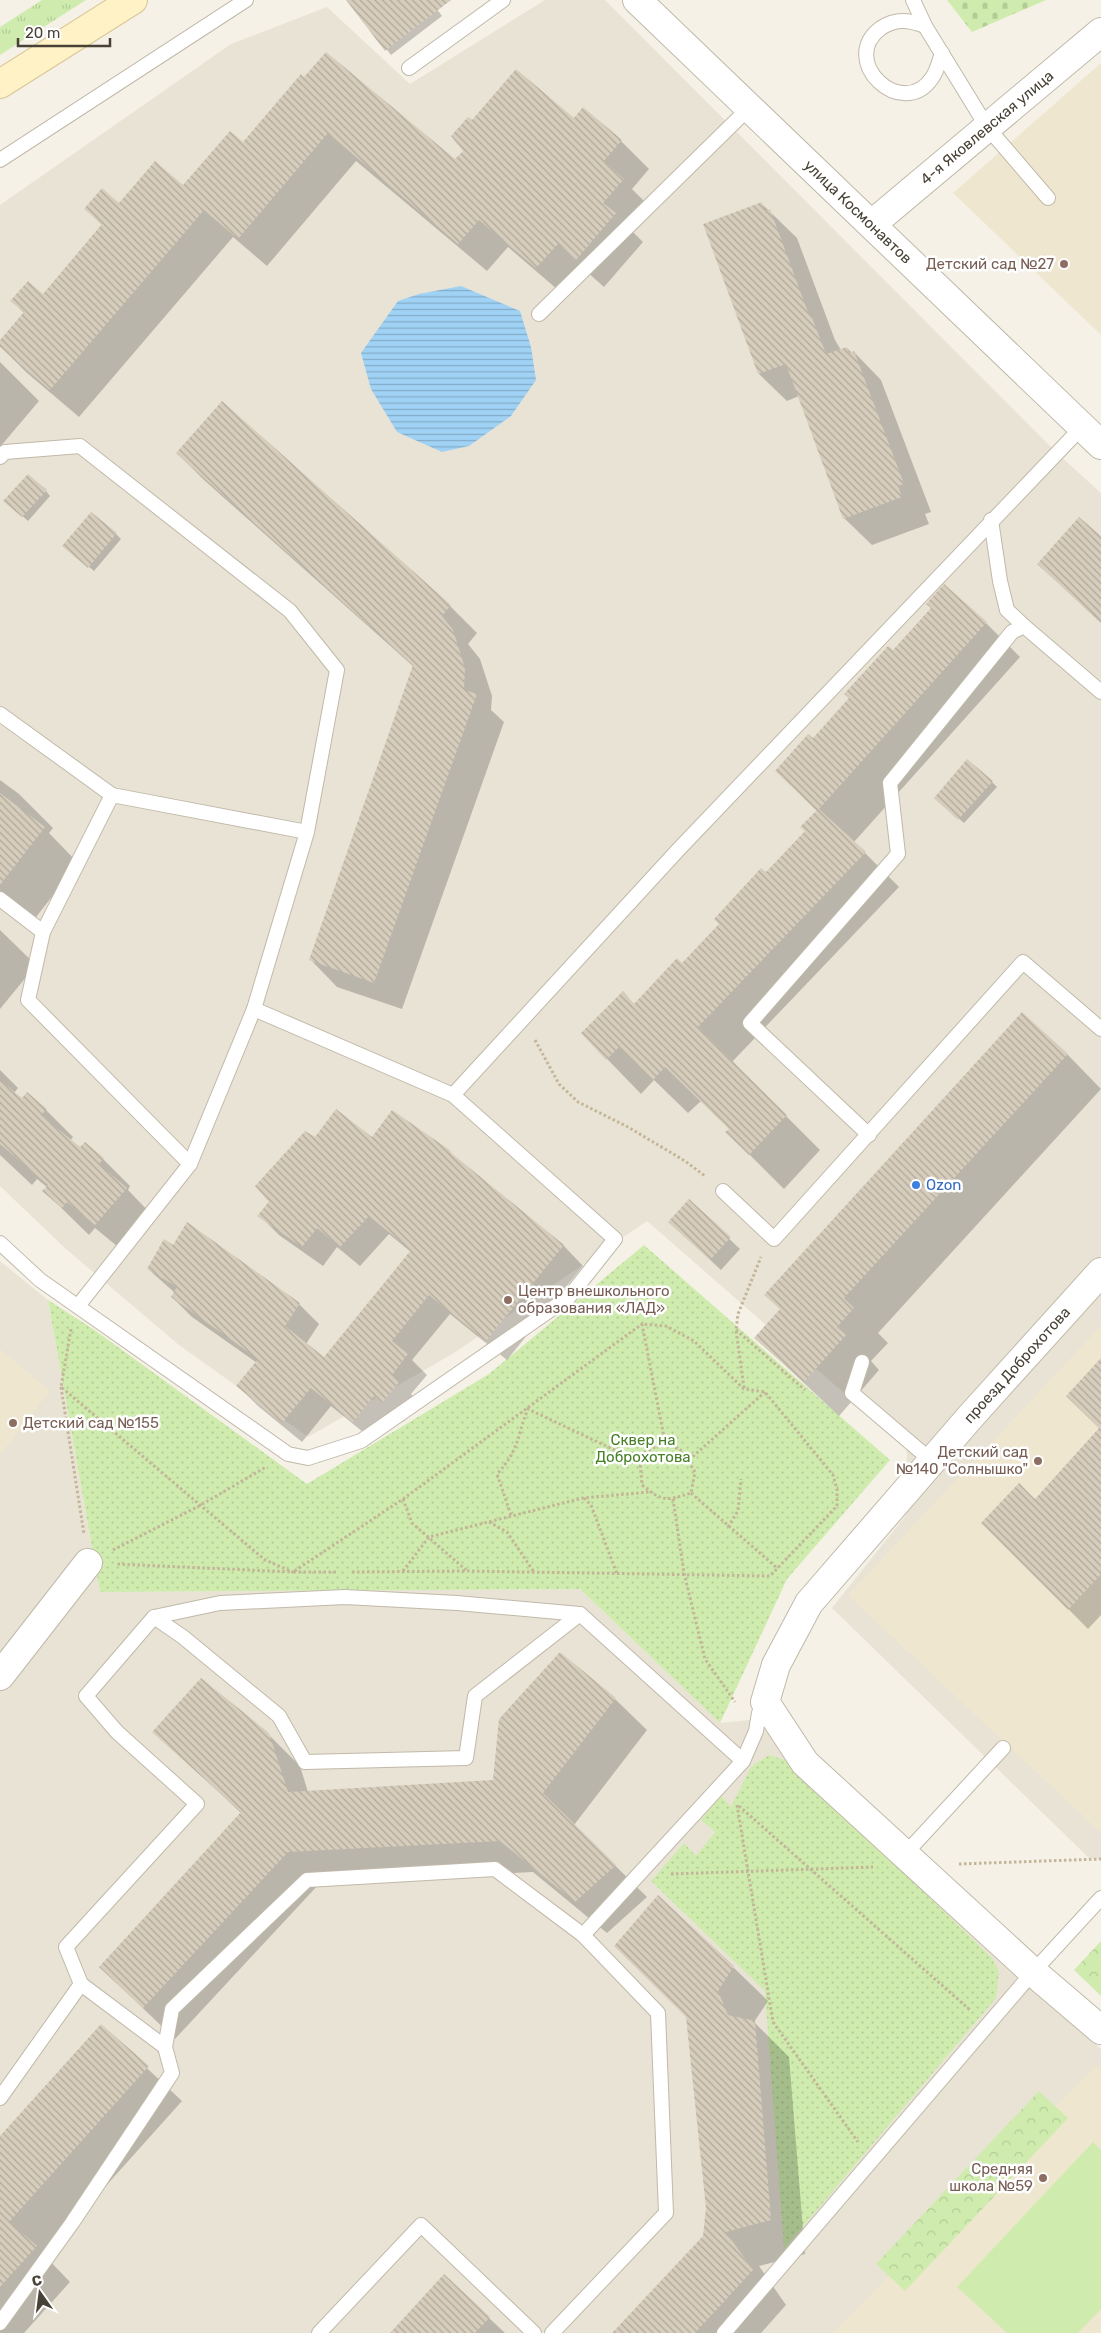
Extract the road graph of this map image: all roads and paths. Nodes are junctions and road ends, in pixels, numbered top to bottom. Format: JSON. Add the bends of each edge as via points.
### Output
{"nodes":[{"id":1,"x":133,"y":0,"type":"edge"},
{"id":2,"x":246,"y":0,"type":"edge"},
{"id":3,"x":503,"y":0,"type":"edge"},
{"id":4,"x":913,"y":0,"type":"edge"},
{"id":5,"x":639,"y":1,"type":"edge"},
{"id":6,"x":925,"y":26,"type":"junction"},
{"id":7,"x":1101,"y":32,"type":"edge"},
{"id":8,"x":942,"y":53,"type":"junction"},
{"id":9,"x":409,"y":68,"type":"dead end"},
{"id":10,"x":0,"y":84,"type":"edge"},
{"id":11,"x":749,"y":108,"type":"junction"},
{"id":12,"x":987,"y":127,"type":"junction"},
{"id":13,"x":0,"y":160,"type":"edge"},
{"id":14,"x":1048,"y":198,"type":"dead end"},
{"id":15,"x":872,"y":224,"type":"junction"},
{"id":16,"x":539,"y":314,"type":"dead end"},
{"id":17,"x":1091,"y":436,"type":"edge"},
{"id":18,"x":0,"y":457,"type":"edge"},
{"id":19,"x":992,"y":520,"type":"junction"},
{"id":20,"x":1024,"y":626,"type":"junction"},
{"id":21,"x":1101,"y":692,"type":"edge"},
{"id":22,"x":0,"y":714,"type":"edge"},
{"id":23,"x":112,"y":795,"type":"junction"},
{"id":24,"x":307,"y":832,"type":"junction"},
{"id":25,"x":0,"y":899,"type":"edge"},
{"id":26,"x":0,"y":912,"type":"edge"},
{"id":27,"x":43,"y":932,"type":"junction"},
{"id":28,"x":254,"y":1009,"type":"junction"},
{"id":29,"x":525,"y":1019,"type":"junction"},
{"id":30,"x":1101,"y":1029,"type":"edge"},
{"id":31,"x":453,"y":1095,"type":"junction"},
{"id":32,"x":869,"y":1135,"type":"junction"},
{"id":33,"x":190,"y":1164,"type":"junction"},
{"id":34,"x":723,"y":1191,"type":"joint"},
{"id":35,"x":770,"y":1236,"type":"junction"},
{"id":36,"x":0,"y":1243,"type":"edge"},
{"id":37,"x":1101,"y":1272,"type":"edge"},
{"id":38,"x":77,"y":1305,"type":"junction"},
{"id":39,"x":642,"y":1324,"type":"junction"},
{"id":40,"x":736,"y":1330,"type":"junction"},
{"id":41,"x":862,"y":1362,"type":"dead end"},
{"id":42,"x":61,"y":1387,"type":"junction"},
{"id":43,"x":744,"y":1389,"type":"junction"},
{"id":44,"x":805,"y":1390,"type":"dead end"},
{"id":45,"x":765,"y":1392,"type":"junction"},
{"id":46,"x":528,"y":1409,"type":"junction"},
{"id":47,"x":665,"y":1442,"type":"junction"},
{"id":48,"x":288,"y":1454,"type":"junction"},
{"id":49,"x":689,"y":1460,"type":"junction"},
{"id":50,"x":640,"y":1462,"type":"junction"},
{"id":51,"x":933,"y":1462,"type":"junction"},
{"id":52,"x":741,"y":1480,"type":"dead end"},
{"id":53,"x":650,"y":1492,"type":"junction"},
{"id":54,"x":691,"y":1493,"type":"junction"},
{"id":55,"x":583,"y":1498,"type":"junction"},
{"id":56,"x":403,"y":1499,"type":"junction"},
{"id":57,"x":672,"y":1499,"type":"junction"},
{"id":58,"x":199,"y":1506,"type":"junction"},
{"id":59,"x":511,"y":1515,"type":"junction"},
{"id":60,"x":489,"y":1522,"type":"junction"},
{"id":61,"x":728,"y":1527,"type":"junction"},
{"id":62,"x":429,"y":1538,"type":"junction"},
{"id":63,"x":88,"y":1563,"type":"junction"},
{"id":64,"x":778,"y":1568,"type":"junction"},
{"id":65,"x":466,"y":1570,"type":"junction"},
{"id":66,"x":292,"y":1572,"type":"junction"},
{"id":67,"x":402,"y":1572,"type":"junction"},
{"id":68,"x":534,"y":1572,"type":"junction"},
{"id":69,"x":684,"y":1573,"type":"junction"},
{"id":70,"x":617,"y":1574,"type":"junction"},
{"id":71,"x":580,"y":1614,"type":"junction"},
{"id":72,"x":154,"y":1617,"type":"junction"},
{"id":73,"x":0,"y":1676,"type":"edge"},
{"id":74,"x":765,"y":1702,"type":"junction"},
{"id":75,"x":756,"y":1731,"type":"junction"},
{"id":76,"x":1003,"y":1748,"type":"dead end"},
{"id":77,"x":743,"y":1761,"type":"junction"},
{"id":78,"x":718,"y":1788,"type":"junction"},
{"id":79,"x":737,"y":1805,"type":"junction"},
{"id":80,"x":911,"y":1859,"type":"junction"},
{"id":81,"x":1101,"y":1859,"type":"edge"},
{"id":82,"x":810,"y":1869,"type":"junction"},
{"id":83,"x":748,"y":1871,"type":"junction"},
{"id":84,"x":638,"y":1875,"type":"junction"},
{"id":85,"x":1101,"y":1898,"type":"edge"},
{"id":86,"x":583,"y":1935,"type":"junction"},
{"id":87,"x":1033,"y":1972,"type":"junction"},
{"id":88,"x":81,"y":1984,"type":"junction"},
{"id":89,"x":987,"y":2026,"type":"junction"},
{"id":90,"x":1101,"y":2030,"type":"edge"},
{"id":91,"x":165,"y":2047,"type":"junction"},
{"id":92,"x":0,"y":2098,"type":"edge"},
{"id":93,"x":871,"y":2161,"type":"junction"},
{"id":94,"x":0,"y":2323,"type":"edge"},
{"id":95,"x":319,"y":2333,"type":"edge"},
{"id":96,"x":534,"y":2333,"type":"edge"},
{"id":97,"x":552,"y":2333,"type":"edge"},
{"id":98,"x":724,"y":2333,"type":"edge"}],
"edges":[{"from":1,"to":10,"type":"main road"},
{"from":2,"to":13,"type":"lane"},
{"from":3,"to":9,"type":"lane"},
{"from":4,"to":6,"type":"lane"},
{"from":5,"to":11,"type":"street","name":"улица Космонавтов"},
{"from":6,"to":8,"type":"lane"},
{"from":6,"to":8,"type":"lane","via":[[899,20],[878,30],[867,50],[870,72],[887,89],[911,92],[932,80]]},
{"from":7,"to":12,"type":"street","name":"4-я Яковлевская улица"},
{"from":8,"to":12,"type":"lane"},
{"from":11,"to":15,"type":"street","name":"улица Космонавтов"},
{"from":11,"to":16,"type":"lane"},
{"from":12,"to":14,"type":"lane"},
{"from":12,"to":15,"type":"street","name":"4-я Яковлевская улица"},
{"from":15,"to":17,"type":"street","name":"улица Космонавтов"},
{"from":17,"to":19,"type":"lane"},
{"from":18,"to":24,"type":"lane","via":[[5,452],[80,446],[290,611],[337,670]]},
{"from":19,"to":20,"type":"lane","via":[[1007,610]]},
{"from":19,"to":29,"type":"lane","via":[[684,843]]},
{"from":20,"to":21,"type":"lane"},
{"from":20,"to":32,"type":"lane","via":[[1012,632],[890,783],[898,854],[750,1023]]},
{"from":22,"to":23,"type":"lane"},
{"from":23,"to":24,"type":"lane"},
{"from":23,"to":27,"type":"lane"},
{"from":24,"to":28,"type":"lane"},
{"from":25,"to":27,"type":"lane"},
{"from":26,"to":27,"type":"lane"},
{"from":27,"to":33,"type":"lane","via":[[28,1000]]},
{"from":28,"to":31,"type":"lane"},
{"from":28,"to":33,"type":"lane"},
{"from":29,"to":31,"type":"lane"},
{"from":29,"to":34,"type":"path","via":[[559,1084],[578,1102],[685,1161]]},
{"from":30,"to":32,"type":"lane","via":[[1023,962]]},
{"from":31,"to":48,"type":"lane","via":[[615,1239],[569,1298],[361,1441],[308,1458]]},
{"from":32,"to":35,"type":"lane","via":[[774,1239]]},
{"from":33,"to":38,"type":"lane"},
{"from":34,"to":35,"type":"lane"},
{"from":35,"to":40,"type":"path","via":[[738,1314]]},
{"from":36,"to":38,"type":"lane","via":[[40,1280]]},
{"from":37,"to":51,"type":"street","name":"проезд Доброхотова"},
{"from":38,"to":42,"type":"path"},
{"from":38,"to":48,"type":"lane"},
{"from":39,"to":43,"type":"path","via":[[666,1326],[694,1341]]},
{"from":39,"to":46,"type":"path"},
{"from":39,"to":47,"type":"path"},
{"from":40,"to":43,"type":"path"},
{"from":40,"to":44,"type":"path"},
{"from":41,"to":51,"type":"lane","via":[[852,1393]]},
{"from":42,"to":58,"type":"path"},
{"from":42,"to":63,"type":"path"},
{"from":43,"to":45,"type":"path"},
{"from":45,"to":49,"type":"path"},
{"from":45,"to":64,"type":"path","via":[[833,1475],[837,1489],[838,1506]]},
{"from":46,"to":50,"type":"path"},
{"from":46,"to":56,"type":"path"},
{"from":46,"to":59,"type":"path","via":[[519,1441],[509,1460],[496,1474]]},
{"from":47,"to":49,"type":"path","via":[[682,1451]]},
{"from":47,"to":50,"type":"path","via":[[645,1452]]},
{"from":48,"to":58,"type":"path"},
{"from":49,"to":54,"type":"path","via":[[695,1472]]},
{"from":50,"to":53,"type":"path","via":[[642,1486]]},
{"from":51,"to":74,"type":"street","name":"проезд Доброхотова","via":[[809,1603],[776,1665]]},
{"from":52,"to":61,"type":"path","via":[[738,1511]]},
{"from":53,"to":55,"type":"path"},
{"from":53,"to":57,"type":"path"},
{"from":54,"to":57,"type":"path"},
{"from":54,"to":61,"type":"path"},
{"from":55,"to":59,"type":"path"},
{"from":55,"to":70,"type":"path","via":[[591,1505]]},
{"from":56,"to":62,"type":"path","via":[[412,1523]]},
{"from":56,"to":66,"type":"path"},
{"from":57,"to":69,"type":"path"},
{"from":58,"to":63,"type":"path"},
{"from":58,"to":66,"type":"path","via":[[265,1560]]},
{"from":59,"to":60,"type":"path"},
{"from":60,"to":62,"type":"path"},
{"from":60,"to":68,"type":"path","via":[[507,1532]]},
{"from":61,"to":64,"type":"path"},
{"from":62,"to":65,"type":"path"},
{"from":62,"to":67,"type":"path"},
{"from":63,"to":66,"type":"path"},
{"from":63,"to":73,"type":"street"},
{"from":64,"to":69,"type":"path","via":[[770,1576]]},
{"from":65,"to":67,"type":"path"},
{"from":65,"to":68,"type":"path"},
{"from":66,"to":67,"type":"path"},
{"from":68,"to":70,"type":"path"},
{"from":69,"to":70,"type":"path"},
{"from":69,"to":75,"type":"path","via":[[705,1659]]},
{"from":71,"to":72,"type":"lane","via":[[345,1597],[220,1603]]},
{"from":71,"to":72,"type":"lane","via":[[475,1696],[466,1758],[305,1762],[279,1716]]},
{"from":71,"to":77,"type":"lane"},
{"from":72,"to":88,"type":"lane","via":[[86,1696],[116,1732],[197,1804],[66,1947]]},
{"from":74,"to":75,"type":"lane"},
{"from":74,"to":80,"type":"street","via":[[806,1763]]},
{"from":75,"to":77,"type":"lane"},
{"from":76,"to":80,"type":"lane"},
{"from":77,"to":78,"type":"lane"},
{"from":78,"to":79,"type":"path"},
{"from":78,"to":84,"type":"lane"},
{"from":79,"to":82,"type":"path"},
{"from":79,"to":83,"type":"path"},
{"from":80,"to":81,"type":"path"},
{"from":80,"to":82,"type":"path"},
{"from":80,"to":87,"type":"street"},
{"from":82,"to":83,"type":"path"},
{"from":82,"to":89,"type":"path"},
{"from":83,"to":84,"type":"path"},
{"from":83,"to":93,"type":"path","via":[[773,2022]]},
{"from":84,"to":86,"type":"lane"},
{"from":85,"to":87,"type":"lane"},
{"from":86,"to":91,"type":"lane","via":[[495,1869],[307,1880],[172,2009]]},
{"from":86,"to":97,"type":"lane","via":[[658,2012],[666,2213]]},
{"from":87,"to":89,"type":"lane"},
{"from":87,"to":90,"type":"street"},
{"from":88,"to":91,"type":"lane"},
{"from":88,"to":92,"type":"lane"},
{"from":89,"to":93,"type":"lane"},
{"from":91,"to":94,"type":"lane","via":[[172,2073],[72,2223]]},
{"from":93,"to":98,"type":"lane"},
{"from":95,"to":96,"type":"lane","via":[[421,2225]]}]}
